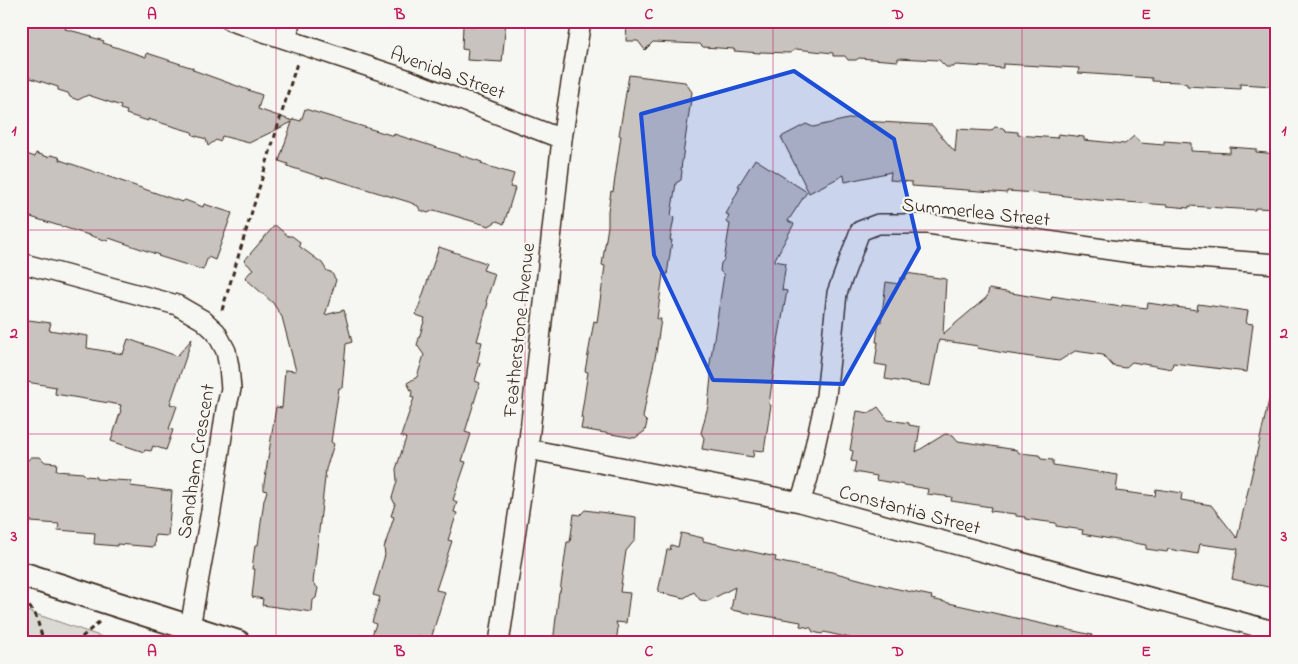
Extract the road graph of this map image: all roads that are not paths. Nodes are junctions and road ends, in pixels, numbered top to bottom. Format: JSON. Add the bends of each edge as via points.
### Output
{"nodes":[{"id":1,"x":231,"y":21,"type":"edge"},
{"id":2,"x":581,"y":21,"type":"edge"},
{"id":3,"x":293,"y":35,"type":"edge"},
{"id":4,"x":562,"y":139,"type":"junction"},
{"id":5,"x":21,"y":263,"type":"edge"},
{"id":6,"x":1277,"y":264,"type":"edge"},
{"id":7,"x":528,"y":449,"type":"junction"},
{"id":8,"x":800,"y":502,"type":"junction"},
{"id":9,"x":21,"y":574,"type":"edge"},
{"id":10,"x":190,"y":627,"type":"junction"},
{"id":11,"x":1277,"y":632,"type":"edge"},
{"id":12,"x":238,"y":643,"type":"edge"},
{"id":13,"x":499,"y":643,"type":"edge"}],
"edges":[{"from":1,"to":3,"type":"street","name":"Avenida Street"},
{"from":2,"to":4,"type":"street","name":"Featherstone Avenue"},
{"from":3,"to":4,"type":"street","name":"Avenida Street"},
{"from":4,"to":7,"type":"street","name":"Featherstone Avenue"},
{"from":5,"to":10,"type":"street","name":"Sandham Crescent","via":[[177,305],[216,332],[226,351],[231,389]]},
{"from":6,"to":8,"type":"street","name":"Summerlea Street","via":[[1132,253],[928,224],[878,224],[860,231],[837,293],[826,396]]},
{"from":7,"to":8,"type":"street","name":"Constantia Street"},
{"from":7,"to":13,"type":"street","name":"Featherstone Avenue"},
{"from":8,"to":11,"type":"street","name":"Constantia Street"},
{"from":9,"to":10,"type":"street"},
{"from":10,"to":12,"type":"street"}]}
